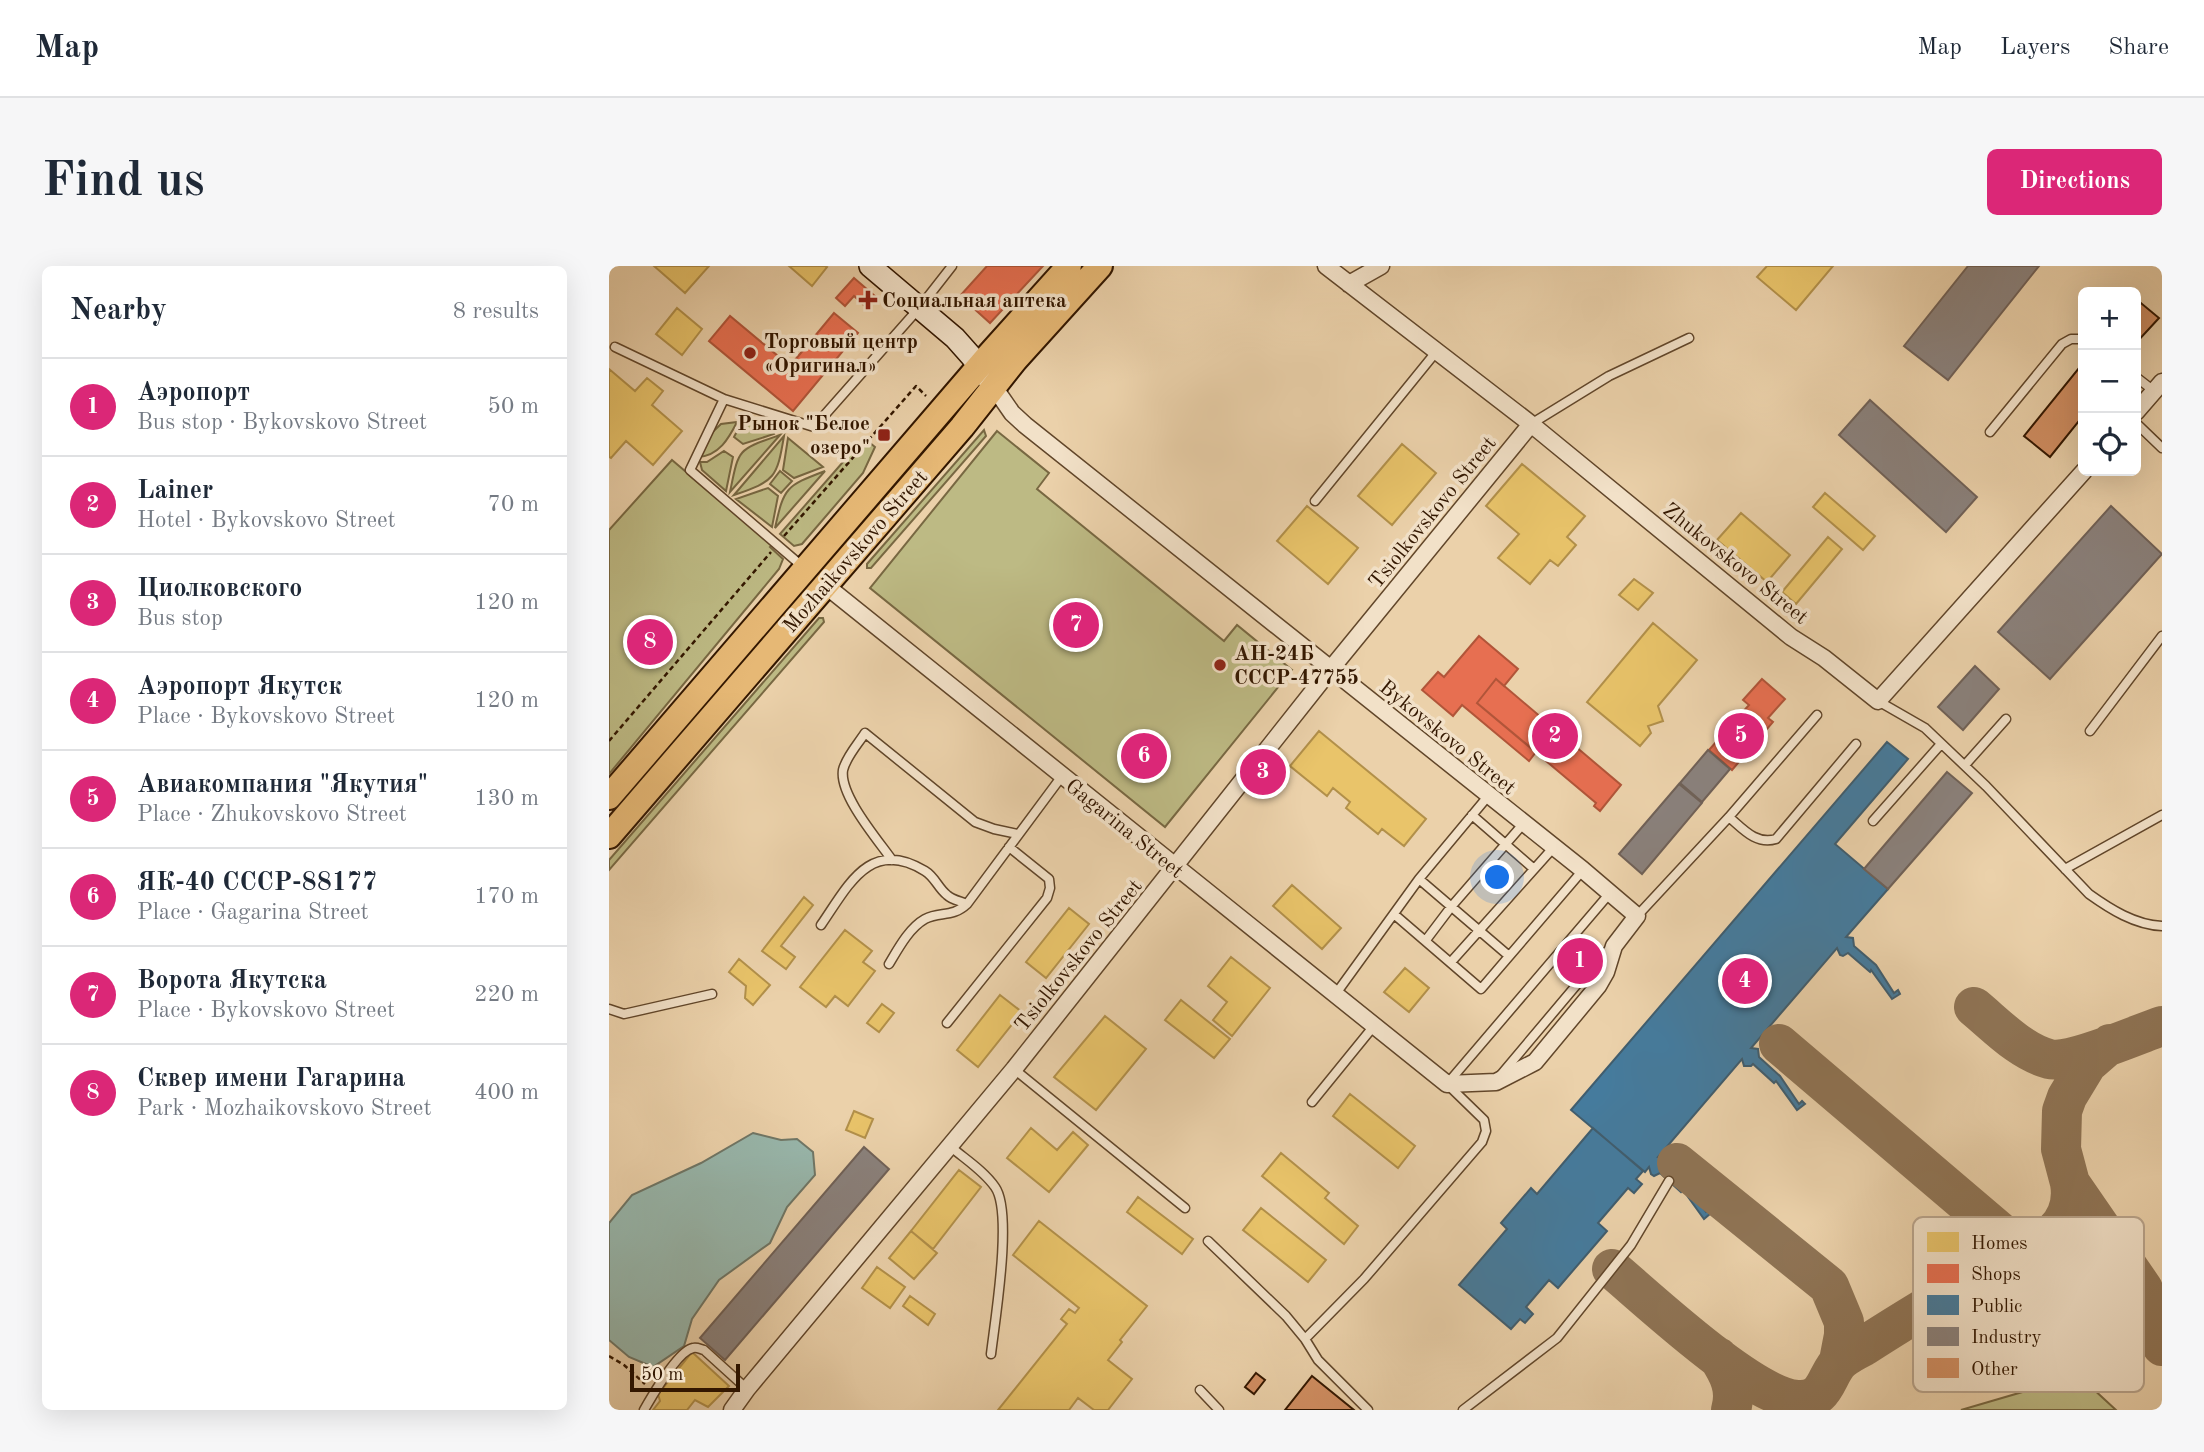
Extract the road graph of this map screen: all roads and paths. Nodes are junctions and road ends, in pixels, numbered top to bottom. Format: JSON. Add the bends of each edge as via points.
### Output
{"nodes":[{"id":1,"x":870,"y":266,"type":"edge"},
{"id":2,"x":952,"y":266,"type":"edge"},
{"id":3,"x":1069,"y":266,"type":"edge"},
{"id":4,"x":1101,"y":266,"type":"edge"},
{"id":5,"x":1326,"y":266,"type":"edge"},
{"id":6,"x":1381,"y":266,"type":"edge"},
{"id":7,"x":1349,"y":284,"type":"junction"},
{"id":8,"x":920,"y":307,"type":"junction"},
{"id":9,"x":1689,"y":338,"type":"dead end"},
{"id":10,"x":2078,"y":339,"type":"edge"},
{"id":11,"x":615,"y":347,"type":"dead end"},
{"id":12,"x":1436,"y":352,"type":"junction"},
{"id":13,"x":986,"y":378,"type":"junction"},
{"id":14,"x":2141,"y":379,"type":"edge"},
{"id":15,"x":2158,"y":386,"type":"edge"},
{"id":16,"x":724,"y":399,"type":"junction"},
{"id":17,"x":2141,"y":406,"type":"edge"},
{"id":18,"x":1531,"y":424,"type":"junction"},
{"id":19,"x":2141,"y":428,"type":"edge"},
{"id":20,"x":1990,"y":432,"type":"dead end"},
{"id":21,"x":2162,"y":449,"type":"edge"},
{"id":22,"x":2080,"y":476,"type":"edge"},
{"id":23,"x":1315,"y":501,"type":"dead end"},
{"id":24,"x":805,"y":569,"type":"junction"},
{"id":25,"x":825,"y":586,"type":"junction"},
{"id":26,"x":2162,"y":636,"type":"edge"},
{"id":27,"x":1330,"y":670,"type":"junction"},
{"id":28,"x":1878,"y":701,"type":"junction"},
{"id":29,"x":1817,"y":715,"type":"dead end"},
{"id":30,"x":2006,"y":719,"type":"dead end"},
{"id":31,"x":2090,"y":731,"type":"dead end"},
{"id":32,"x":1856,"y":744,"type":"dead end"},
{"id":33,"x":1941,"y":744,"type":"junction"},
{"id":34,"x":1965,"y":765,"type":"junction"},
{"id":35,"x":1062,"y":776,"type":"junction"},
{"id":36,"x":1489,"y":795,"type":"junction"},
{"id":37,"x":609,"y":797,"type":"edge"},
{"id":38,"x":1472,"y":815,"type":"junction"},
{"id":39,"x":2162,"y":815,"type":"edge"},
{"id":40,"x":1729,"y":817,"type":"junction"},
{"id":41,"x":1873,"y":821,"type":"dead end"},
{"id":42,"x":1523,"y":824,"type":"junction"},
{"id":43,"x":1018,"y":834,"type":"junction"},
{"id":44,"x":609,"y":836,"type":"edge"},
{"id":45,"x":1506,"y":844,"type":"junction"},
{"id":46,"x":1009,"y":847,"type":"junction"},
{"id":47,"x":1553,"y":848,"type":"junction"},
{"id":48,"x":892,"y":860,"type":"junction"},
{"id":49,"x":1174,"y":868,"type":"junction"},
{"id":50,"x":1534,"y":869,"type":"junction"},
{"id":51,"x":2065,"y":869,"type":"junction"},
{"id":52,"x":1583,"y":870,"type":"junction"},
{"id":53,"x":1419,"y":879,"type":"junction"},
{"id":54,"x":1610,"y":893,"type":"junction"},
{"id":55,"x":967,"y":904,"type":"junction"},
{"id":56,"x":1451,"y":907,"type":"junction"},
{"id":57,"x":1395,"y":915,"type":"junction"},
{"id":58,"x":1637,"y":916,"type":"junction"},
{"id":59,"x":821,"y":925,"type":"dead end"},
{"id":60,"x":2162,"y":926,"type":"edge"},
{"id":61,"x":1426,"y":940,"type":"junction"},
{"id":62,"x":1509,"y":956,"type":"junction"},
{"id":63,"x":1451,"y":962,"type":"junction"},
{"id":64,"x":889,"y":964,"type":"dead end"},
{"id":65,"x":712,"y":994,"type":"dead end"},
{"id":66,"x":1335,"y":995,"type":"junction"},
{"id":67,"x":609,"y":1009,"type":"edge"},
{"id":68,"x":947,"y":1023,"type":"dead end"},
{"id":69,"x":1373,"y":1027,"type":"junction"},
{"id":70,"x":1014,"y":1069,"type":"junction"},
{"id":71,"x":1447,"y":1084,"type":"junction"},
{"id":72,"x":1312,"y":1102,"type":"dead end"},
{"id":73,"x":951,"y":1147,"type":"junction"},
{"id":74,"x":1669,"y":1181,"type":"dead end"},
{"id":75,"x":1185,"y":1208,"type":"dead end"},
{"id":76,"x":1208,"y":1241,"type":"dead end"},
{"id":77,"x":1305,"y":1339,"type":"junction"},
{"id":78,"x":991,"y":1354,"type":"dead end"},
{"id":79,"x":609,"y":1356,"type":"edge"},
{"id":80,"x":658,"y":1387,"type":"junction"},
{"id":81,"x":747,"y":1389,"type":"junction"},
{"id":82,"x":1200,"y":1390,"type":"dead end"},
{"id":83,"x":644,"y":1410,"type":"edge"},
{"id":84,"x":732,"y":1410,"type":"edge"},
{"id":85,"x":1219,"y":1410,"type":"edge"},
{"id":86,"x":1368,"y":1410,"type":"edge"},
{"id":87,"x":1463,"y":1410,"type":"edge"}],
"edges":[{"from":1,"to":8,"type":"street"},
{"from":2,"to":8,"type":"lane"},
{"from":3,"to":13,"type":"main road"},
{"from":4,"to":13,"type":"main road","name":"Mozhaikovskovo Street","via":[[1015,359]]},
{"from":5,"to":7,"type":"street","name":"Zhukovskovo Street"},
{"from":6,"to":7,"type":"street"},
{"from":7,"to":12,"type":"street","name":"Zhukovskovo Street"},
{"from":8,"to":13,"type":"street","via":[[955,338]]},
{"from":8,"to":16,"type":"lane","via":[[814,427]]},
{"from":9,"to":18,"type":"lane","via":[[1609,376]]},
{"from":10,"to":20,"type":"lane","via":[[2062,344]]},
{"from":11,"to":16,"type":"lane"},
{"from":12,"to":18,"type":"street","name":"Zhukovskovo Street"},
{"from":12,"to":23,"type":"lane"},
{"from":13,"to":24,"type":"main road","name":"Mozhaikovskovo Street"},
{"from":13,"to":25,"type":"main road","name":"Mozhaikovskovo Street"},
{"from":13,"to":27,"type":"street","name":"Bykovskovo Street","via":[[1024,425]]},
{"from":14,"to":15,"type":"lane"},
{"from":15,"to":17,"type":"street"},
{"from":16,"to":24,"type":"lane","via":[[690,470]]},
{"from":18,"to":27,"type":"street","name":"Tsiolkovskovo Street"},
{"from":18,"to":28,"type":"street","name":"Zhukovskovo Street"},
{"from":19,"to":21,"type":"lane"},
{"from":22,"to":28,"type":"street"},
{"from":24,"to":25,"type":"main road","name":"Gagarina Street"},
{"from":24,"to":37,"type":"main road","name":"Mozhaikovskovo Street"},
{"from":25,"to":35,"type":"street","name":"Gagarina Street"},
{"from":25,"to":44,"type":"main road","name":"Mozhaikovskovo Street"},
{"from":26,"to":31,"type":"lane"},
{"from":27,"to":36,"type":"street","name":"Bykovskovo Street"},
{"from":27,"to":49,"type":"street","name":"Tsiolkovskovo Street"},
{"from":28,"to":33,"type":"lane","via":[[1925,728]]},
{"from":29,"to":40,"type":"lane"},
{"from":30,"to":34,"type":"lane"},
{"from":32,"to":40,"type":"lane","via":[[1776,839],[1753,838]]},
{"from":33,"to":34,"type":"lane"},
{"from":33,"to":41,"type":"lane"},
{"from":34,"to":51,"type":"lane"},
{"from":35,"to":43,"type":"lane"},
{"from":35,"to":49,"type":"street","name":"Gagarina Street"},
{"from":36,"to":38,"type":"lane"},
{"from":36,"to":42,"type":"street","name":"Bykovskovo Street"},
{"from":38,"to":45,"type":"lane"},
{"from":38,"to":53,"type":"lane"},
{"from":39,"to":51,"type":"lane"},
{"from":40,"to":58,"type":"lane"},
{"from":42,"to":45,"type":"lane"},
{"from":42,"to":47,"type":"street","name":"Bykovskovo Street"},
{"from":43,"to":46,"type":"lane"},
{"from":43,"to":48,"type":"lane","via":[[975,822],[865,733],[845,762],[843,784]]},
{"from":45,"to":50,"type":"lane"},
{"from":45,"to":56,"type":"lane"},
{"from":46,"to":55,"type":"lane"},
{"from":46,"to":68,"type":"lane","via":[[1049,879],[1048,898]]},
{"from":47,"to":50,"type":"lane"},
{"from":47,"to":52,"type":"street","name":"Bykovskovo Street"},
{"from":48,"to":55,"type":"lane","via":[[924,870],[948,897]]},
{"from":48,"to":59,"type":"lane","via":[[870,863],[857,874]]},
{"from":49,"to":66,"type":"street","name":"Gagarina Street"},
{"from":49,"to":70,"type":"street","name":"Tsiolkovskovo Street"},
{"from":50,"to":63,"type":"lane"},
{"from":51,"to":60,"type":"lane","via":[[2108,907]]},
{"from":52,"to":54,"type":"street","name":"Bykovskovo Street"},
{"from":52,"to":62,"type":"lane"},
{"from":53,"to":56,"type":"lane"},
{"from":53,"to":57,"type":"lane"},
{"from":54,"to":58,"type":"street","name":"Bykovskovo Street"},
{"from":54,"to":71,"type":"lane"},
{"from":55,"to":64,"type":"lane","via":[[954,913],[924,919],[904,939]]},
{"from":56,"to":61,"type":"lane"},
{"from":56,"to":62,"type":"lane"},
{"from":57,"to":61,"type":"lane"},
{"from":57,"to":66,"type":"lane"},
{"from":58,"to":71,"type":"street","via":[[1614,946],[1598,986],[1535,1062],[1496,1082]]},
{"from":61,"to":63,"type":"lane"},
{"from":62,"to":63,"type":"lane","via":[[1481,989]]},
{"from":65,"to":67,"type":"lane","via":[[624,1014]]},
{"from":66,"to":69,"type":"street","name":"Gagarina Street"},
{"from":69,"to":71,"type":"street","name":"Gagarina Street"},
{"from":69,"to":72,"type":"lane"},
{"from":70,"to":73,"type":"street","name":"Tsiolkovskovo Street"},
{"from":70,"to":75,"type":"lane"},
{"from":71,"to":77,"type":"lane","via":[[1484,1120],[1482,1142],[1364,1279]]},
{"from":73,"to":78,"type":"lane","via":[[996,1188],[1003,1208]]},
{"from":73,"to":81,"type":"street","name":"Tsiolkovskovo Street"},
{"from":74,"to":87,"type":"lane","via":[[1631,1245],[1557,1338]]},
{"from":76,"to":77,"type":"lane"},
{"from":77,"to":86,"type":"lane","via":[[1318,1360]]},
{"from":79,"to":80,"type":"path","via":[[647,1385]]},
{"from":80,"to":81,"type":"lane","via":[[695,1347]]},
{"from":80,"to":83,"type":"lane"},
{"from":81,"to":84,"type":"street","name":"Tsiolkovskovo Street"},
{"from":82,"to":85,"type":"lane"}]}
